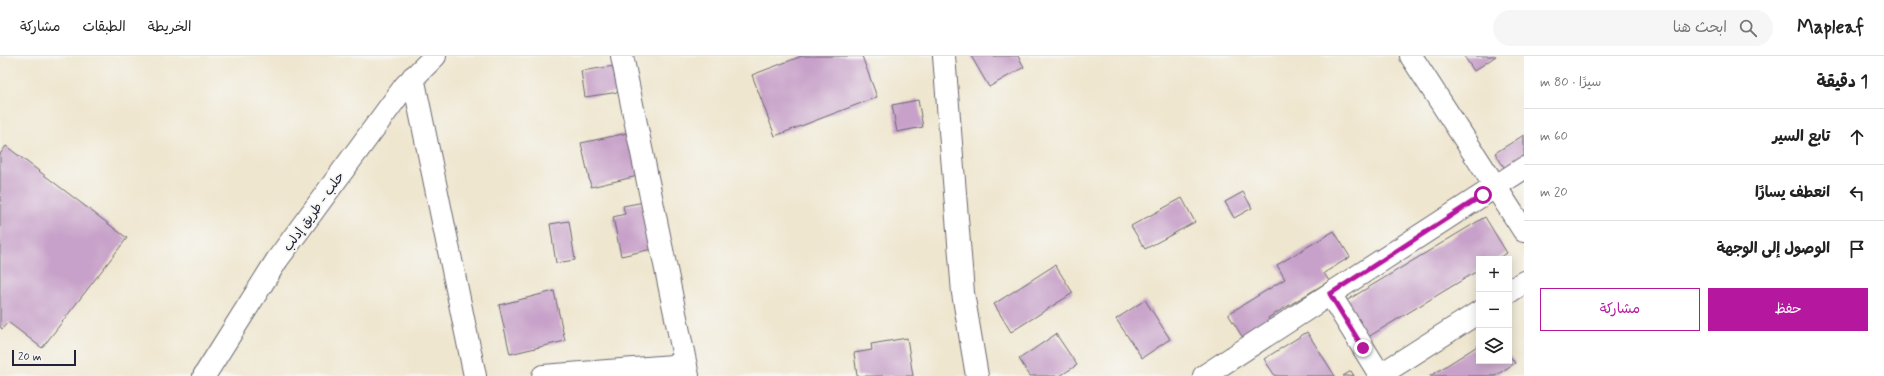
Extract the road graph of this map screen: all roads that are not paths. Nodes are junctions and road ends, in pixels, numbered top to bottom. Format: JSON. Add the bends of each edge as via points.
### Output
{"nodes":[{"id":1,"x":434,"y":56,"type":"edge"},
{"id":2,"x":622,"y":56,"type":"edge"},
{"id":3,"x":944,"y":56,"type":"edge"},
{"id":4,"x":1411,"y":56,"type":"edge"},
{"id":5,"x":414,"y":77,"type":"junction"},
{"id":6,"x":1524,"y":168,"type":"edge"},
{"id":7,"x":1496,"y":186,"type":"junction"},
{"id":8,"x":1524,"y":231,"type":"edge"},
{"id":9,"x":1524,"y":282,"type":"edge"},
{"id":10,"x":1512,"y":290,"type":"edge"},
{"id":11,"x":1330,"y":294,"type":"junction"},
{"id":12,"x":1476,"y":314,"type":"edge"},
{"id":13,"x":687,"y":370,"type":"edge"},
{"id":14,"x":204,"y":376,"type":"edge"},
{"id":15,"x":475,"y":376,"type":"edge"},
{"id":16,"x":543,"y":376,"type":"edge"},
{"id":17,"x":977,"y":376,"type":"edge"},
{"id":18,"x":1204,"y":376,"type":"edge"}],
"edges":[{"from":1,"to":5,"type":"main road","name":"حلب - طريق إدلب"},
{"from":2,"to":13,"type":"main road"},
{"from":3,"to":17,"type":"main road","via":[[963,293]]},
{"from":4,"to":7,"type":"main road"},
{"from":5,"to":14,"type":"main road","name":"حلب - طريق إدلب","via":[[276,260]]},
{"from":5,"to":15,"type":"main road"},
{"from":6,"to":7,"type":"main road"},
{"from":7,"to":8,"type":"main road"},
{"from":7,"to":11,"type":"main road"},
{"from":9,"to":10,"type":"main road"},
{"from":11,"to":12,"type":"main road","via":[[1380,375]]},
{"from":11,"to":18,"type":"main road"},
{"from":13,"to":16,"type":"main road"}]}
